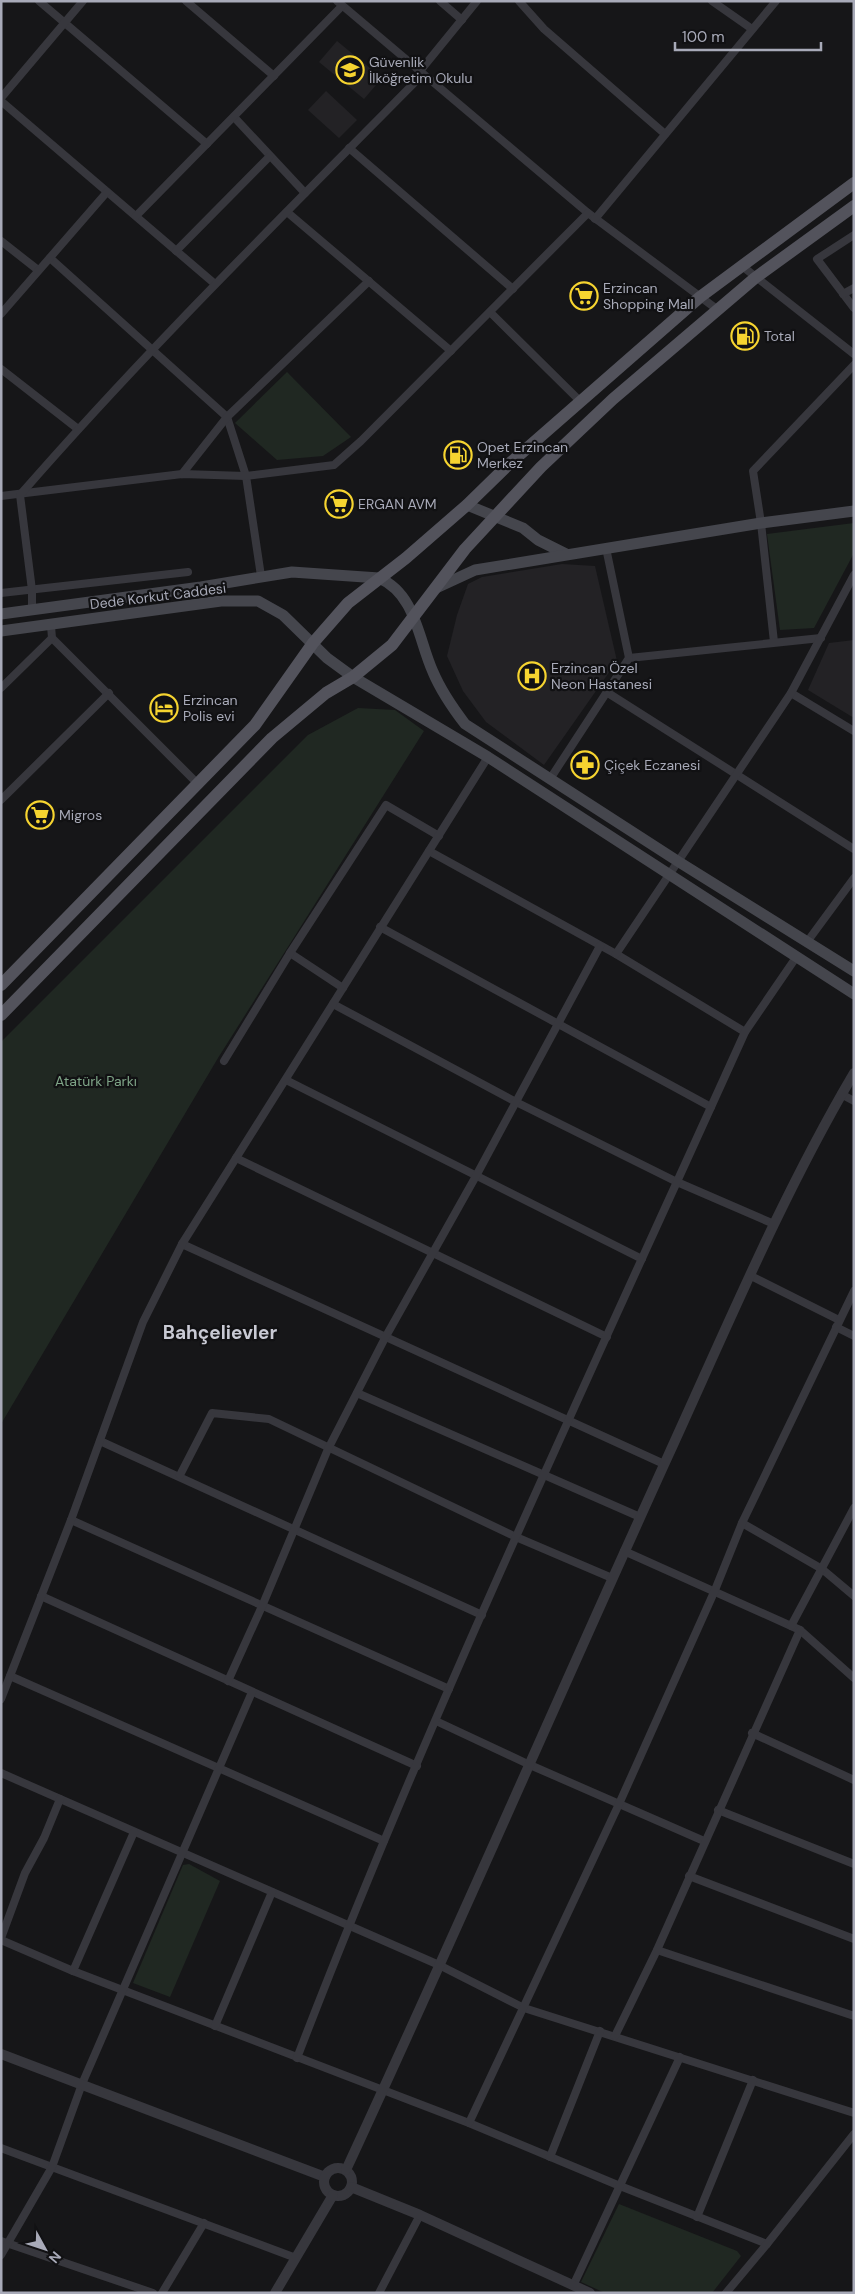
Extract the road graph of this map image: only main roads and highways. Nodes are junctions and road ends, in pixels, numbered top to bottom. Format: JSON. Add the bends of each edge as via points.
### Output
{"nodes":[{"id":1,"x":854,"y":183,"type":"edge"},
{"id":2,"x":854,"y":206,"type":"edge"},
{"id":3,"x":467,"y":505,"type":"junction"},
{"id":4,"x":854,"y":512,"type":"edge"},
{"id":5,"x":495,"y":515,"type":"junction"},
{"id":6,"x":566,"y":554,"type":"junction"},
{"id":7,"x":379,"y":578,"type":"junction"},
{"id":8,"x":436,"y":588,"type":"junction"},
{"id":9,"x":1,"y":614,"type":"edge"},
{"id":10,"x":414,"y":617,"type":"junction"},
{"id":11,"x":1,"y":631,"type":"edge"},
{"id":12,"x":313,"y":643,"type":"junction"},
{"id":13,"x":353,"y":677,"type":"junction"},
{"id":14,"x":854,"y":971,"type":"edge"},
{"id":15,"x":1,"y":985,"type":"edge"},
{"id":16,"x":854,"y":994,"type":"edge"},
{"id":17,"x":1,"y":1015,"type":"edge"}],
"edges":[{"from":1,"to":3,"type":"main road","via":[[700,297]]},
{"from":2,"to":5,"type":"main road","via":[[756,278],[613,399],[540,467]]},
{"from":3,"to":5,"type":"main road"},
{"from":3,"to":7,"type":"main road"},
{"from":4,"to":6,"type":"main road"},
{"from":5,"to":6,"type":"main road"},
{"from":5,"to":8,"type":"main road","via":[[464,549]]},
{"from":6,"to":8,"type":"main road","via":[[475,570]]},
{"from":7,"to":9,"type":"main road","name":"Dede Korkut Caddesi","via":[[292,572]]},
{"from":7,"to":10,"type":"main road","via":[[392,584]]},
{"from":7,"to":12,"type":"main road","via":[[348,603]]},
{"from":8,"to":10,"type":"main road"},
{"from":10,"to":13,"type":"main road","via":[[392,645]]},
{"from":10,"to":14,"type":"main road","via":[[432,671],[465,724]]},
{"from":11,"to":12,"type":"main road","name":"Dede Korkut Caddesi","via":[[221,601],[258,601],[283,615]]},
{"from":12,"to":13,"type":"main road","name":"Dede Korkut Caddesi"},
{"from":12,"to":15,"type":"main road","via":[[255,725]]},
{"from":13,"to":16,"type":"main road","name":"Dede Korkut Caddesi","via":[[488,757]]},
{"from":13,"to":17,"type":"main road","via":[[326,694],[272,738]]}]}
